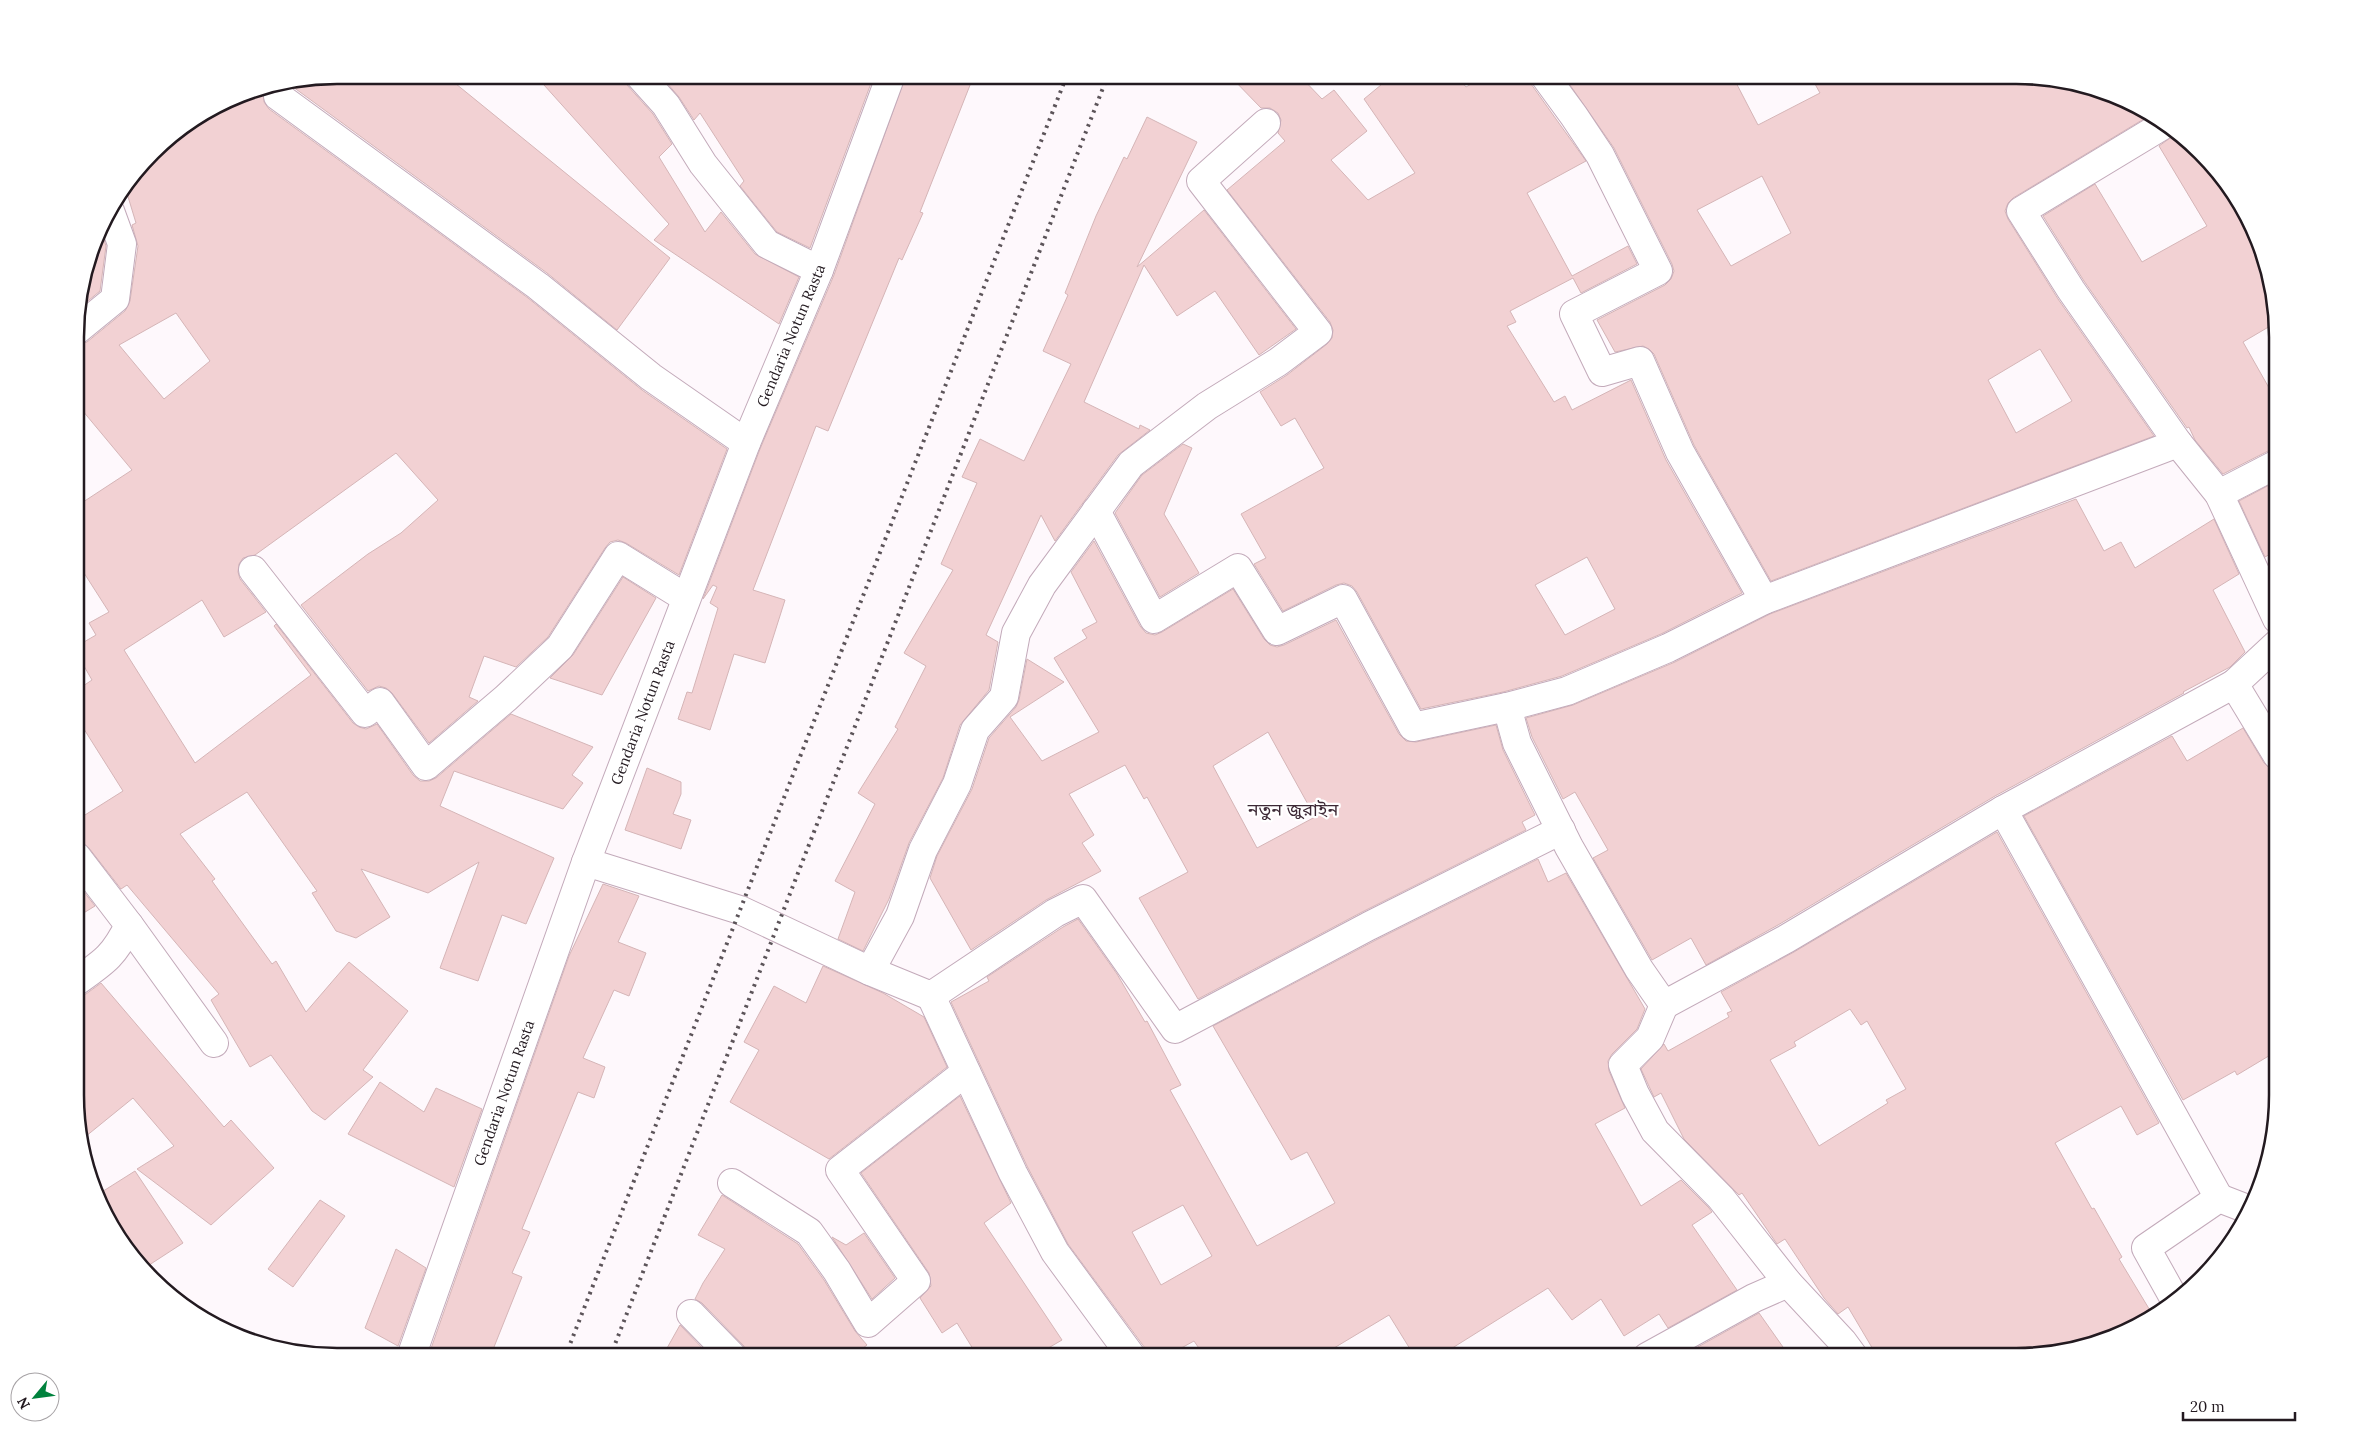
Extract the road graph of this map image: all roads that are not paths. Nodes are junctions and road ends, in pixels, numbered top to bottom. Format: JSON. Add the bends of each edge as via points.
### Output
{"nodes":[{"id":1,"x":647,"y":84,"type":"edge"},
{"id":2,"x":887,"y":84,"type":"edge"},
{"id":3,"x":1550,"y":84,"type":"edge"},
{"id":4,"x":278,"y":96,"type":"dead end"},
{"id":5,"x":1266,"y":122,"type":"dead end"},
{"id":6,"x":2159,"y":128,"type":"edge"},
{"id":7,"x":113,"y":219,"type":"edge"},
{"id":8,"x":819,"y":270,"type":"junction"},
{"id":9,"x":84,"y":324,"type":"edge"},
{"id":10,"x":746,"y":443,"type":"junction"},
{"id":11,"x":2178,"y":443,"type":"junction"},
{"id":12,"x":2269,"y":468,"type":"edge"},
{"id":13,"x":2219,"y":494,"type":"junction"},
{"id":14,"x":1096,"y":511,"type":"junction"},
{"id":15,"x":254,"y":570,"type":"dead end"},
{"id":16,"x":686,"y":598,"type":"junction"},
{"id":17,"x":1764,"y":600,"type":"junction"},
{"id":18,"x":2269,"y":602,"type":"edge"},
{"id":19,"x":2269,"y":651,"type":"edge"},
{"id":20,"x":2234,"y":684,"type":"junction"},
{"id":21,"x":1507,"y":707,"type":"junction"},
{"id":22,"x":2269,"y":742,"type":"edge"},
{"id":23,"x":2003,"y":810,"type":"junction"},
{"id":24,"x":1561,"y":830,"type":"junction"},
{"id":25,"x":586,"y":862,"type":"junction"},
{"id":26,"x":84,"y":866,"type":"edge"},
{"id":27,"x":129,"y":925,"type":"junction"},
{"id":28,"x":870,"y":971,"type":"junction"},
{"id":29,"x":84,"y":976,"type":"edge"},
{"id":30,"x":932,"y":996,"type":"junction"},
{"id":31,"x":1664,"y":1005,"type":"junction"},
{"id":32,"x":214,"y":1043,"type":"dead end"},
{"id":33,"x":966,"y":1072,"type":"junction"},
{"id":34,"x":732,"y":1183,"type":"dead end"},
{"id":35,"x":2219,"y":1198,"type":"junction"},
{"id":36,"x":2243,"y":1207,"type":"edge"},
{"id":37,"x":1788,"y":1283,"type":"junction"},
{"id":38,"x":2172,"y":1294,"type":"edge"},
{"id":39,"x":691,"y":1314,"type":"dead end"},
{"id":40,"x":413,"y":1348,"type":"edge"},
{"id":41,"x":725,"y":1348,"type":"edge"},
{"id":42,"x":1125,"y":1348,"type":"edge"},
{"id":43,"x":1663,"y":1348,"type":"edge"},
{"id":44,"x":1848,"y":1348,"type":"edge"}],
"edges":[{"from":1,"to":8,"type":"street","via":[[666,104],[704,164],[767,244]]},
{"from":2,"to":8,"type":"street","name":"Gendaria Notun Rasta"},
{"from":3,"to":17,"type":"street","via":[[1600,155],[1658,271],[1574,314],[1602,372],[1640,361],[1680,452]]},
{"from":4,"to":10,"type":"street","via":[[538,286],[651,377]]},
{"from":5,"to":14,"type":"street","via":[[1201,181],[1318,332],[1278,362],[1207,406],[1131,464]]},
{"from":6,"to":11,"type":"street","via":[[2021,210],[2071,290]]},
{"from":7,"to":9,"type":"street","via":[[122,244],[115,299]]},
{"from":8,"to":10,"type":"street","name":"Gendaria Notun Rasta"},
{"from":10,"to":16,"type":"street","name":"Gendaria Notun Rasta"},
{"from":11,"to":13,"type":"street"},
{"from":11,"to":17,"type":"street"},
{"from":12,"to":13,"type":"street"},
{"from":13,"to":18,"type":"street"},
{"from":14,"to":21,"type":"street","via":[[1154,619],[1238,568],[1277,631],[1343,598],[1413,726]]},
{"from":14,"to":28,"type":"street","via":[[1042,585],[1016,633],[1004,697],[975,730],[957,784],[923,850],[900,916]]},
{"from":15,"to":16,"type":"street","via":[[365,713],[380,702],[426,766],[560,647],[618,556]]},
{"from":16,"to":25,"type":"street","name":"Gendaria Notun Rasta"},
{"from":17,"to":21,"type":"street","via":[[1668,648],[1567,691]]},
{"from":19,"to":20,"type":"street"},
{"from":20,"to":22,"type":"street"},
{"from":20,"to":23,"type":"street"},
{"from":21,"to":24,"type":"street","via":[[1518,743]]},
{"from":23,"to":31,"type":"street","via":[[1786,939]]},
{"from":23,"to":35,"type":"street"},
{"from":24,"to":30,"type":"street","via":[[1368,926],[1175,1029],[1082,899],[1055,913]]},
{"from":24,"to":31,"type":"street","via":[[1639,969]]},
{"from":25,"to":28,"type":"street","via":[[740,910]]},
{"from":25,"to":40,"type":"street","name":"Gendaria Notun Rasta"},
{"from":26,"to":27,"type":"street"},
{"from":27,"to":29,"type":"street","via":[[118,947]]},
{"from":27,"to":32,"type":"street"},
{"from":28,"to":30,"type":"street"},
{"from":30,"to":33,"type":"street"},
{"from":31,"to":37,"type":"street","via":[[1650,1038],[1623,1065],[1635,1094],[1655,1131],[1721,1198]]},
{"from":33,"to":34,"type":"street","via":[[840,1170],[916,1281],[868,1323],[837,1270],[809,1232]]},
{"from":33,"to":42,"type":"street","via":[[1013,1173],[1055,1252]]},
{"from":35,"to":36,"type":"street"},
{"from":35,"to":38,"type":"street","via":[[2146,1248]]},
{"from":37,"to":43,"type":"street"},
{"from":37,"to":44,"type":"street"},
{"from":39,"to":41,"type":"street"}]}
